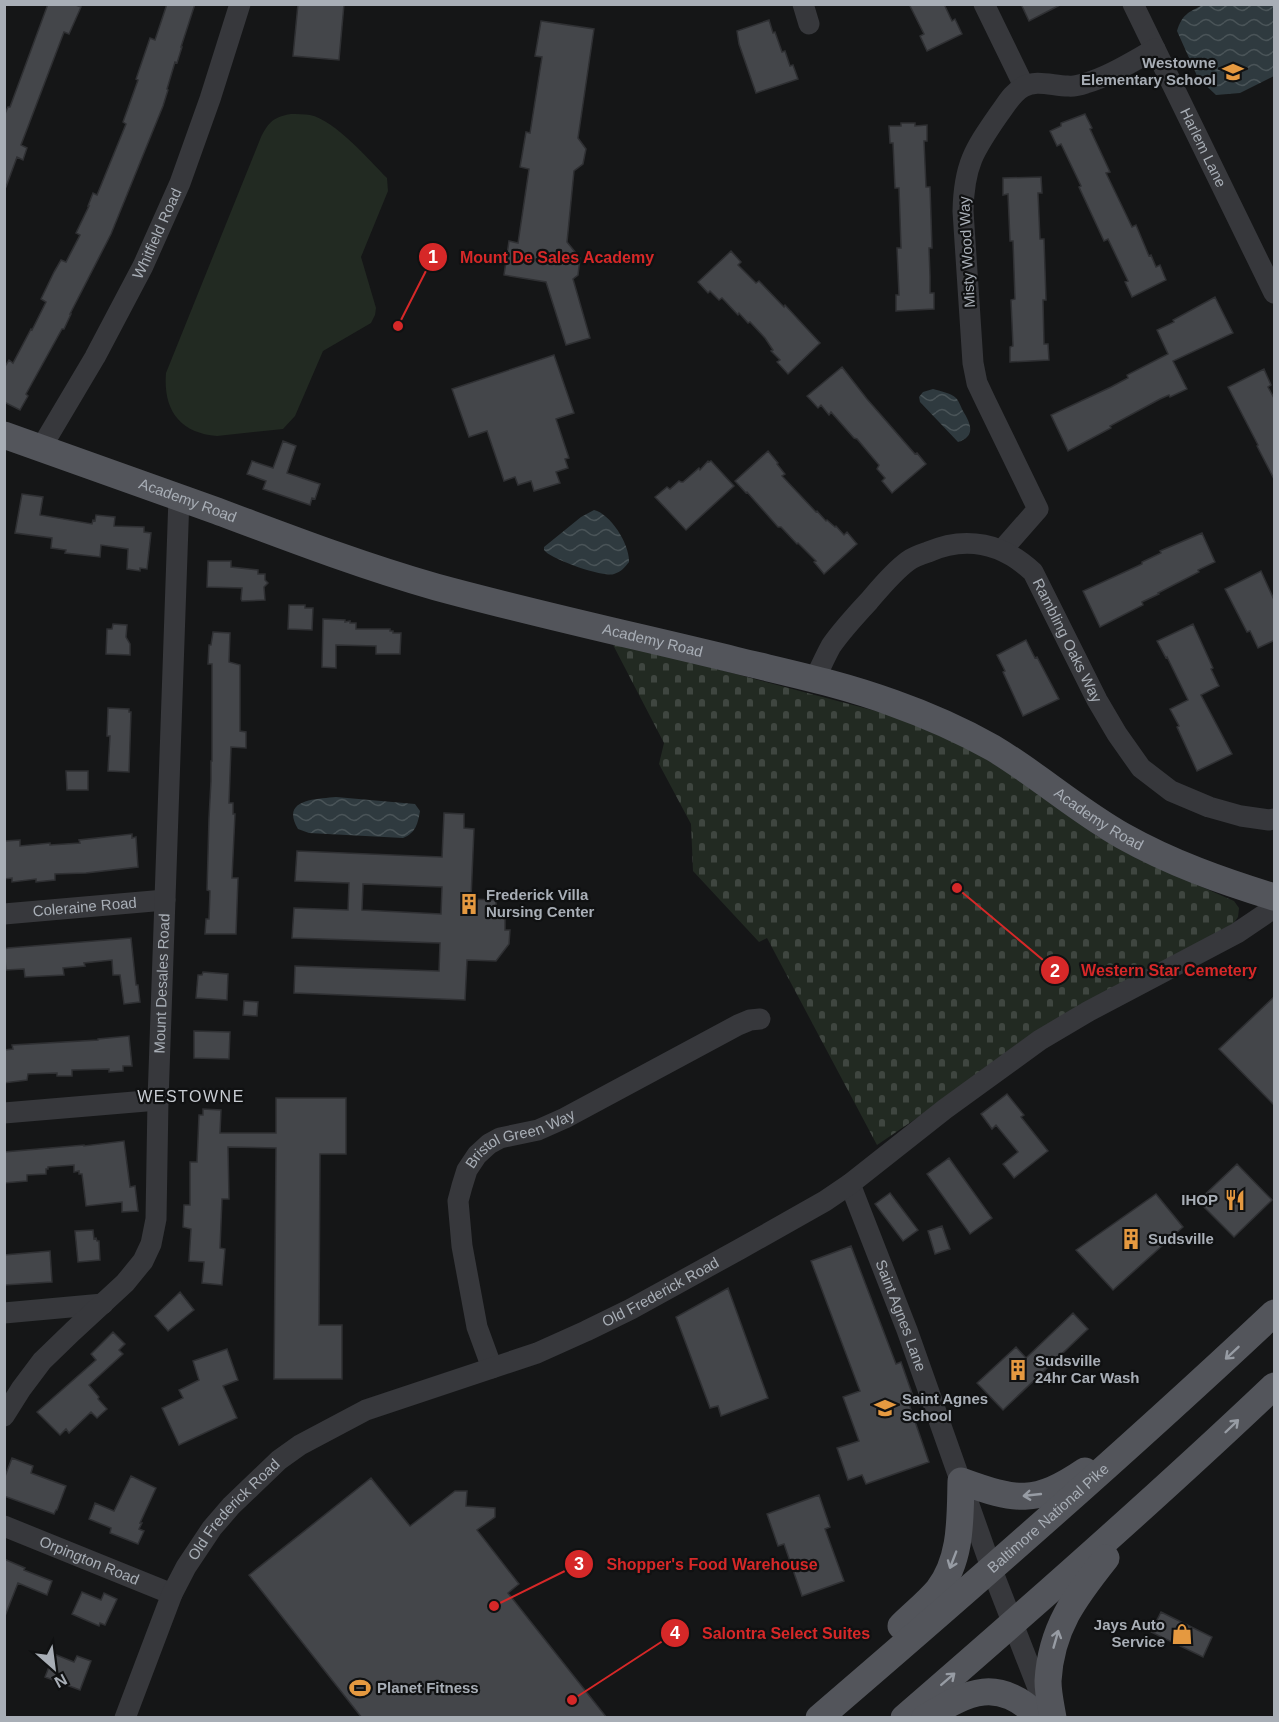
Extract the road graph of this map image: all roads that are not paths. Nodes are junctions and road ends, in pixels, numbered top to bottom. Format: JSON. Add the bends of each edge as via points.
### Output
{"nodes":[{"id":1,"x":240,"y":4,"type":"edge"},
{"id":2,"x":984,"y":4,"type":"edge"},
{"id":3,"x":1133,"y":4,"type":"edge"},
{"id":4,"x":1155,"y":49,"type":"junction"},
{"id":5,"x":1024,"y":86,"type":"junction"},
{"id":6,"x":1275,"y":293,"type":"edge"},
{"id":7,"x":4,"y":435,"type":"edge"},
{"id":8,"x":41,"y":448,"type":"junction"},
{"id":9,"x":178,"y":497,"type":"junction"},
{"id":10,"x":1002,"y":550,"type":"junction"},
{"id":11,"x":815,"y":679,"type":"junction"},
{"id":12,"x":1275,"y":819,"type":"edge"},
{"id":13,"x":1275,"y":897,"type":"edge"},
{"id":14,"x":165,"y":900,"type":"junction"},
{"id":15,"x":1275,"y":908,"type":"edge"},
{"id":16,"x":4,"y":914,"type":"edge"},
{"id":17,"x":760,"y":1019,"type":"dead end"},
{"id":18,"x":158,"y":1100,"type":"junction"},
{"id":19,"x":4,"y":1113,"type":"edge"},
{"id":20,"x":850,"y":1184,"type":"junction"},
{"id":21,"x":103,"y":1304,"type":"junction"},
{"id":22,"x":4,"y":1313,"type":"edge"},
{"id":23,"x":1275,"y":1313,"type":"edge"},
{"id":24,"x":492,"y":1368,"type":"junction"},
{"id":25,"x":1275,"y":1386,"type":"edge"},
{"id":26,"x":4,"y":1416,"type":"edge"},
{"id":27,"x":1154,"y":1425,"type":"junction"},
{"id":28,"x":1190,"y":1466,"type":"junction"},
{"id":29,"x":961,"y":1481,"type":"junction"},
{"id":30,"x":4,"y":1526,"type":"edge"},
{"id":31,"x":992,"y":1570,"type":"junction"},
{"id":32,"x":172,"y":1594,"type":"junction"},
{"id":33,"x":1013,"y":1623,"type":"junction"},
{"id":34,"x":125,"y":1718,"type":"edge"},
{"id":35,"x":808,"y":1718,"type":"edge"},
{"id":36,"x":819,"y":1718,"type":"edge"},
{"id":37,"x":904,"y":1718,"type":"edge"},
{"id":38,"x":924,"y":1718,"type":"edge"},
{"id":39,"x":1040,"y":1718,"type":"edge"},
{"id":40,"x":1051,"y":1718,"type":"edge"}],
"edges":[{"from":1,"to":8,"type":"street","name":"Whitfield Road","via":[[180,183],[143,266]]},
{"from":2,"to":5,"type":"street"},
{"from":3,"to":4,"type":"street","name":"Harlem Lane"},
{"from":4,"to":5,"type":"street","via":[[1086,83],[1070,87],[1040,83]]},
{"from":4,"to":6,"type":"street","name":"Harlem Lane"},
{"from":5,"to":10,"type":"street","name":"Misty Wood Way","via":[[1011,97],[980,142],[963,186],[977,383],[1038,509]]},
{"from":7,"to":8,"type":"main road","name":"Academy Road"},
{"from":8,"to":9,"type":"main road","name":"Academy Road"},
{"from":9,"to":11,"type":"main road","name":"Academy Road","via":[[436,587]]},
{"from":9,"to":14,"type":"street","name":"Mount Desales Road"},
{"from":10,"to":11,"type":"street","name":"Rambling Oaks Way","via":[[968,543],[946,545],[909,560],[844,629]]},
{"from":10,"to":12,"type":"street","name":"Rambling Oaks Way","via":[[1034,572],[1097,700],[1141,768],[1171,791],[1209,807],[1241,816]]},
{"from":11,"to":13,"type":"main road","name":"Academy Road","via":[[941,721],[992,748],[1082,811],[1158,855],[1224,882]]},
{"from":14,"to":16,"type":"street","name":"Coleraine Road"},
{"from":14,"to":18,"type":"street","name":"Mount Desales Road"},
{"from":15,"to":20,"type":"street","name":"Old Frederick Road","via":[[1237,933],[1040,1040]]},
{"from":17,"to":24,"type":"street","name":"Bristol Green Way","via":[[738,1026],[565,1118],[538,1130],[500,1138],[477,1155],[467,1170],[458,1201],[459,1224],[471,1304]]},
{"from":18,"to":19,"type":"street"},
{"from":18,"to":21,"type":"street","name":"Mount Desales Road","via":[[156,1219],[151,1244],[143,1261]]},
{"from":20,"to":24,"type":"street","name":"Old Frederick Road","via":[[631,1309],[537,1353]]},
{"from":20,"to":29,"type":"street","name":"Saint Agnes Lane"},
{"from":21,"to":22,"type":"street"},
{"from":21,"to":26,"type":"street","name":"Mount Desales Road","via":[[42,1361]]},
{"from":23,"to":27,"type":"main road","name":"Baltimore National Pike","one_way":true},
{"from":24,"to":32,"type":"street","name":"Old Frederick Road","via":[[366,1410],[300,1445],[255,1482],[212,1528]]},
{"from":28,"to":25,"type":"main road","one_way":true},
{"from":27,"to":29,"type":"main road","one_way":true,"via":[[1063,1486],[1040,1495],[1014,1497]]},
{"from":27,"to":31,"type":"main road","name":"Baltimore National Pike"},
{"from":28,"to":33,"type":"main road"},
{"from":40,"to":28,"type":"main road","one_way":true,"via":[[1051,1657],[1067,1610],[1106,1558]]},
{"from":29,"to":31,"type":"street","name":"Saint Agnes Lane"},
{"from":29,"to":35,"type":"main road","one_way":true,"via":[[956,1552],[938,1589]]},
{"from":30,"to":32,"type":"street","name":"Orpington Road"},
{"from":31,"to":33,"type":"street","name":"Saint Agnes Lane"},
{"from":31,"to":36,"type":"main road","name":"Baltimore National Pike"},
{"from":32,"to":34,"type":"street","name":"Old Frederick Road"},
{"from":37,"to":33,"type":"main road","one_way":true},
{"from":33,"to":40,"type":"street","name":"Saint Agnes Lane"},
{"from":38,"to":39,"type":"main road","via":[[955,1699],[983,1691],[1013,1697]]}]}
